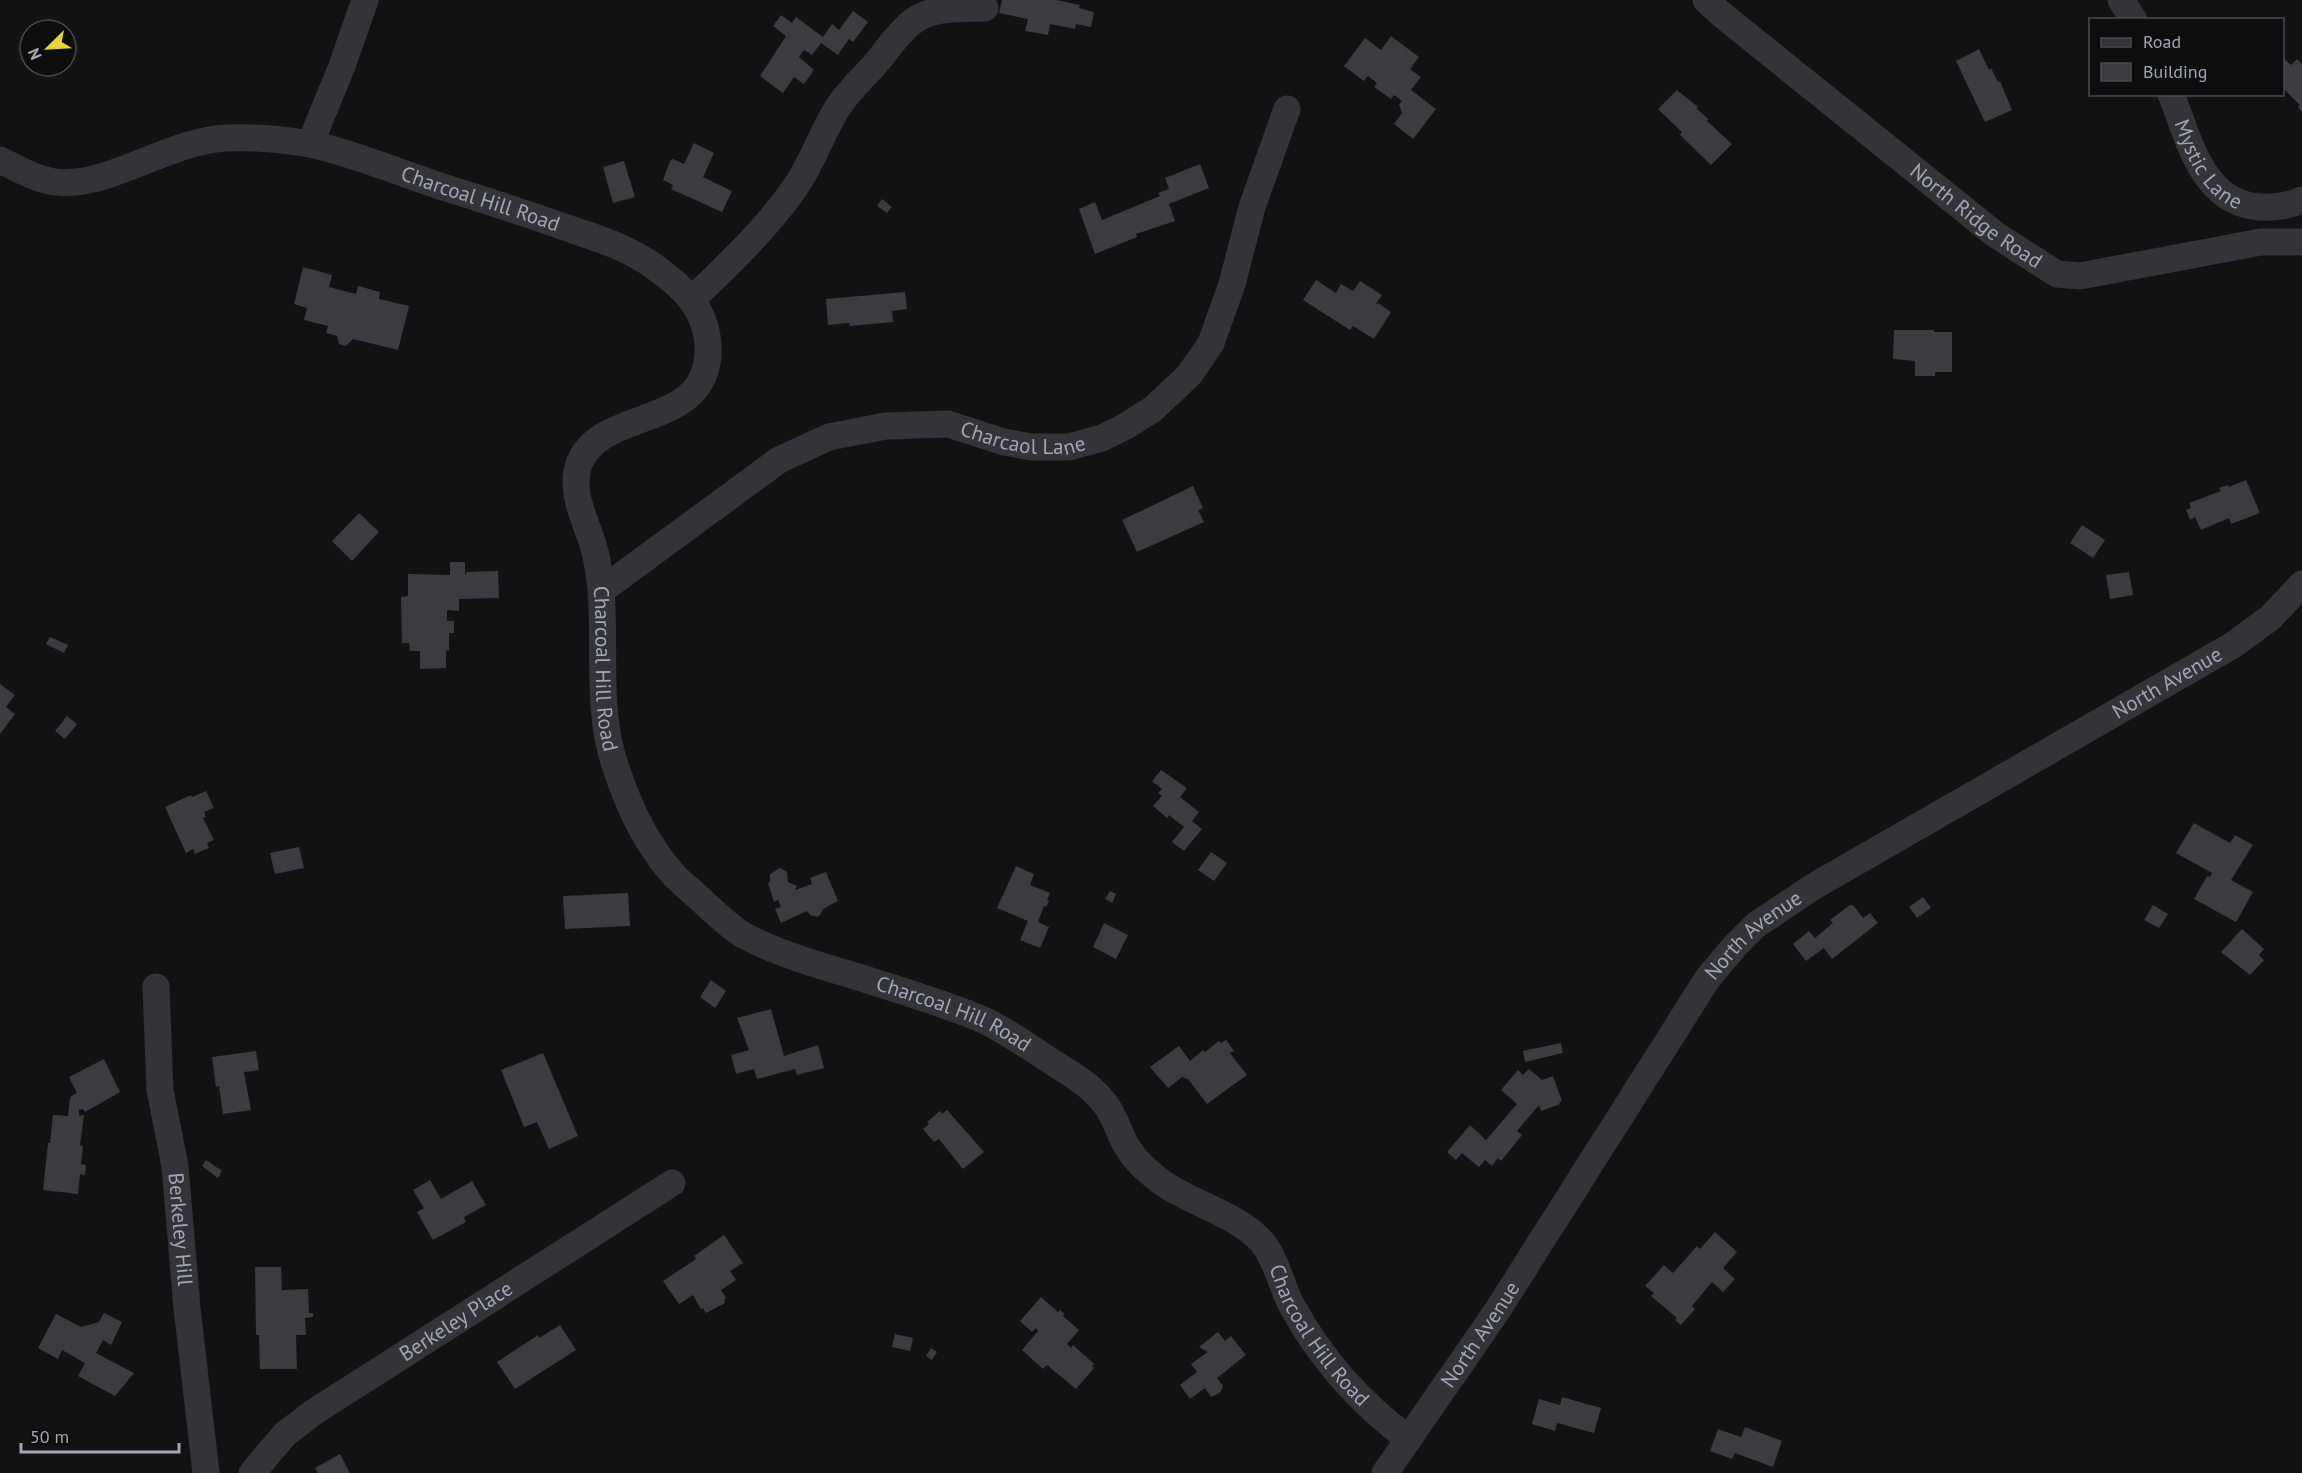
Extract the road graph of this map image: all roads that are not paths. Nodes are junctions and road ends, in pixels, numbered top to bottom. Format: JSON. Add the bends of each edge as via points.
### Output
{"nodes":[{"id":1,"x":365,"y":0,"type":"edge"},
{"id":2,"x":1706,"y":0,"type":"edge"},
{"id":3,"x":2121,"y":0,"type":"edge"},
{"id":4,"x":985,"y":8,"type":"dead end"},
{"id":5,"x":2133,"y":18,"type":"edge"},
{"id":6,"x":2172,"y":96,"type":"edge"},
{"id":7,"x":1287,"y":109,"type":"dead end"},
{"id":8,"x":310,"y":144,"type":"junction"},
{"id":9,"x":0,"y":160,"type":"edge"},
{"id":10,"x":2302,"y":200,"type":"edge"},
{"id":11,"x":2302,"y":242,"type":"edge"},
{"id":12,"x":693,"y":299,"type":"junction"},
{"id":13,"x":2302,"y":584,"type":"edge"},
{"id":14,"x":602,"y":590,"type":"junction"},
{"id":15,"x":156,"y":987,"type":"dead end"},
{"id":16,"x":672,"y":1183,"type":"dead end"},
{"id":17,"x":1409,"y":1439,"type":"junction"},
{"id":18,"x":206,"y":1473,"type":"edge"},
{"id":19,"x":252,"y":1473,"type":"edge"},
{"id":20,"x":1385,"y":1473,"type":"edge"}],
"edges":[{"from":1,"to":8,"type":"street"},
{"from":2,"to":11,"type":"street","name":"North Ridge Road","via":[[1996,235],[2057,274],[2080,276],[2261,242]]},
{"from":3,"to":5,"type":"street"},
{"from":4,"to":12,"type":"street","via":[[938,10],[905,28],[836,110],[793,190]]},
{"from":6,"to":10,"type":"street","name":"Mystic Lane","via":[[2204,174],[2219,192],[2238,203],[2264,208]]},
{"from":7,"to":14,"type":"street","name":"Charcaol Lane","via":[[1210,344],[1189,375],[1153,408],[1102,438],[1069,447],[1004,442],[948,424],[886,426],[829,438],[778,460]]},
{"from":8,"to":9,"type":"street","name":"Charcoal Hill Road","via":[[228,138],[196,141],[75,182],[52,182]]},
{"from":8,"to":12,"type":"street","name":"Charcoal Hill Road","via":[[620,247],[652,264]]},
{"from":12,"to":14,"type":"street","name":"Charcoal Hill Road","via":[[707,334],[706,371],[699,383],[675,405],[598,439],[577,470],[580,510],[596,550]]},
{"from":13,"to":17,"type":"street","name":"North Avenue","via":[[2270,618],[2232,645],[1811,888],[1746,935],[1699,991],[1627,1110]]},
{"from":14,"to":17,"type":"street","name":"Charcoal Hill Road","via":[[607,736],[634,813],[672,873],[741,934],[808,962],[986,1021],[1090,1087],[1109,1109],[1129,1151],[1162,1183],[1260,1239],[1288,1300],[1321,1353],[1343,1380]]},
{"from":15,"to":18,"type":"street","name":"Berkeley Hill","via":[[160,1090],[175,1166]]},
{"from":16,"to":19,"type":"street","name":"Berkeley Place","via":[[314,1412],[285,1434]]},
{"from":17,"to":20,"type":"street","name":"North Avenue"}]}
